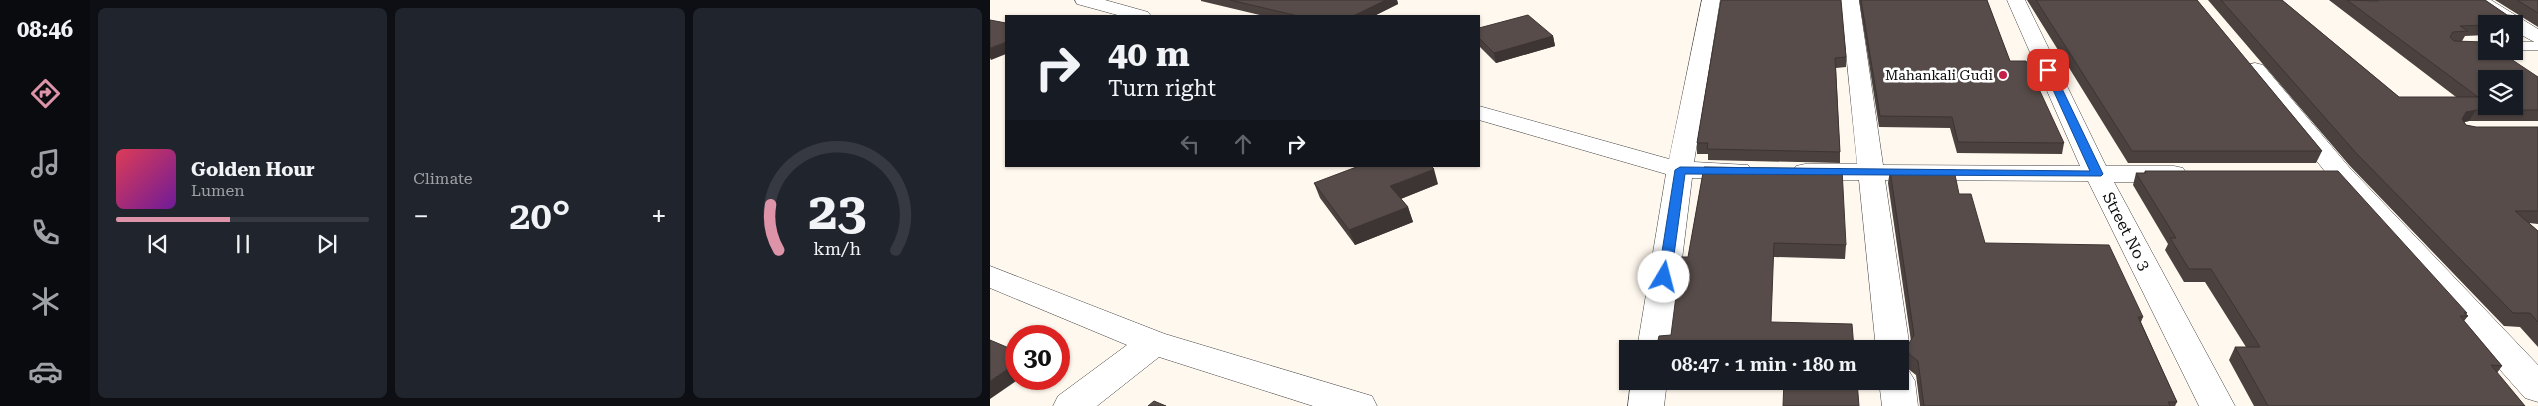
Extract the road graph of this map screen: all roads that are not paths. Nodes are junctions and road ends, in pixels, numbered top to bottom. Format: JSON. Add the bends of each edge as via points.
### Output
{"nodes":[{"id":1,"x":1084,"y":0,"type":"edge"},
{"id":2,"x":1711,"y":0,"type":"edge"},
{"id":3,"x":1850,"y":0,"type":"edge"},
{"id":4,"x":2016,"y":0,"type":"edge"},
{"id":5,"x":2478,"y":0,"type":"edge"},
{"id":6,"x":1137,"y":15,"type":"edge"},
{"id":7,"x":2538,"y":38,"type":"edge"},
{"id":8,"x":2523,"y":46,"type":"edge"},
{"id":9,"x":2538,"y":46,"type":"edge"},
{"id":10,"x":2240,"y":53,"type":"edge"},
{"id":11,"x":1480,"y":113,"type":"edge"},
{"id":12,"x":1680,"y":170,"type":"junction"},
{"id":13,"x":1870,"y":173,"type":"junction"},
{"id":14,"x":2194,"y":173,"type":"edge"},
{"id":15,"x":2311,"y":173,"type":"edge"},
{"id":16,"x":2340,"y":173,"type":"junction"},
{"id":17,"x":2097,"y":174,"type":"junction"},
{"id":18,"x":990,"y":276,"type":"edge"},
{"id":19,"x":1655,"y":340,"type":"edge"},
{"id":20,"x":1892,"y":340,"type":"edge"},
{"id":21,"x":1154,"y":343,"type":"junction"},
{"id":22,"x":2538,"y":388,"type":"edge"},
{"id":23,"x":1648,"y":390,"type":"edge"},
{"id":24,"x":1898,"y":390,"type":"edge"},
{"id":25,"x":1071,"y":406,"type":"edge"},
{"id":26,"x":1359,"y":406,"type":"edge"},
{"id":27,"x":1646,"y":406,"type":"edge"},
{"id":28,"x":1900,"y":406,"type":"edge"},
{"id":29,"x":2217,"y":406,"type":"edge"}],
"edges":[{"from":1,"to":6,"type":"street"},
{"from":2,"to":12,"type":"street"},
{"from":3,"to":13,"type":"street"},
{"from":4,"to":17,"type":"street","name":"Street No 3"},
{"from":5,"to":7,"type":"street"},
{"from":8,"to":9,"type":"lane"},
{"from":10,"to":16,"type":"street"},
{"from":11,"to":12,"type":"street"},
{"from":12,"to":13,"type":"street"},
{"from":12,"to":19,"type":"street"},
{"from":13,"to":17,"type":"street"},
{"from":13,"to":20,"type":"street"},
{"from":14,"to":17,"type":"street"},
{"from":15,"to":16,"type":"street"},
{"from":16,"to":22,"type":"street"},
{"from":17,"to":29,"type":"street","name":"Street No 3"},
{"from":18,"to":21,"type":"street"},
{"from":21,"to":25,"type":"street"},
{"from":21,"to":26,"type":"street"},
{"from":23,"to":27,"type":"street"},
{"from":24,"to":28,"type":"street"}]}
